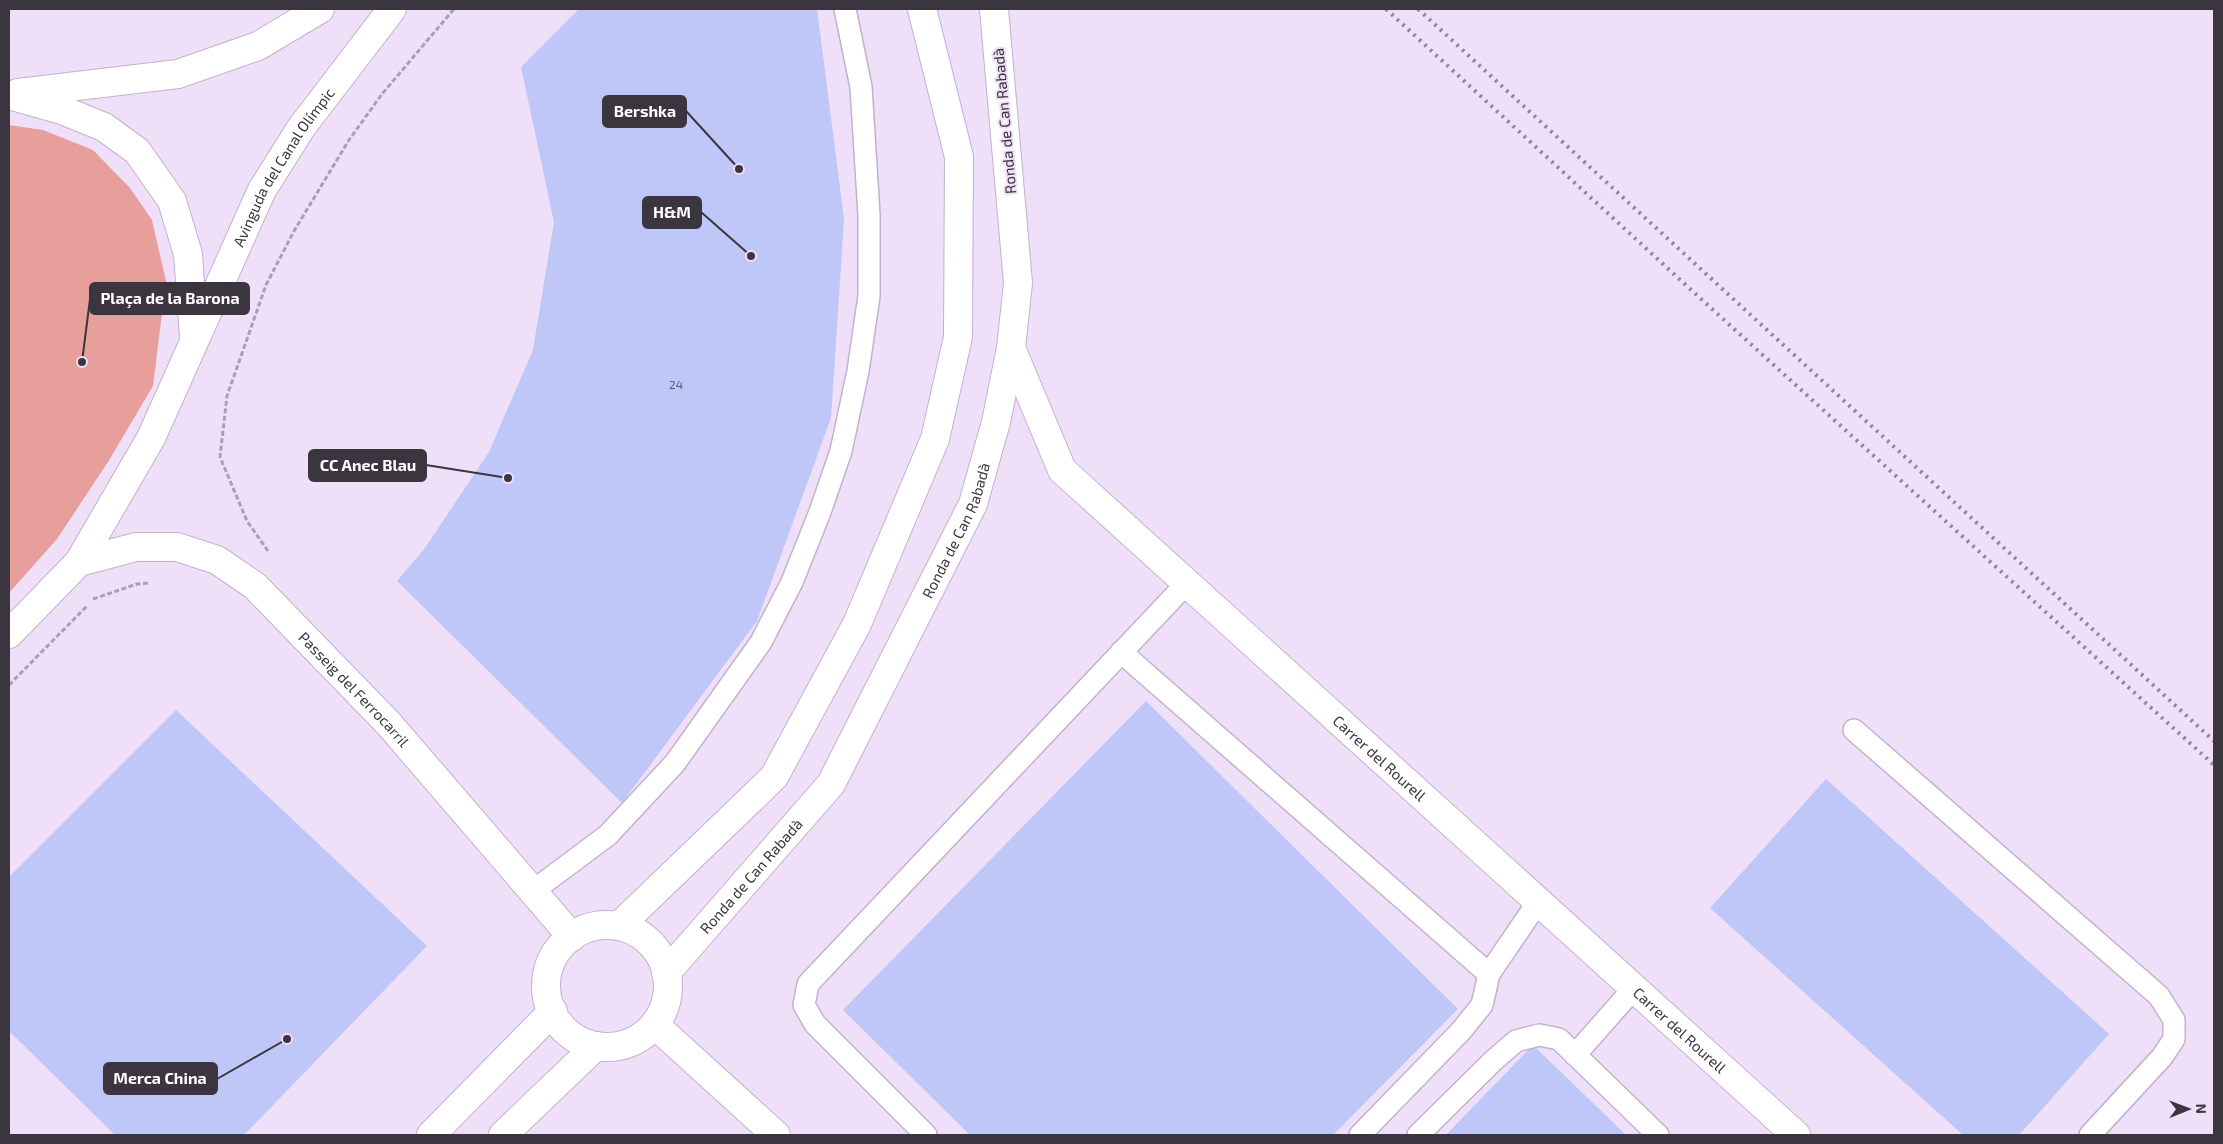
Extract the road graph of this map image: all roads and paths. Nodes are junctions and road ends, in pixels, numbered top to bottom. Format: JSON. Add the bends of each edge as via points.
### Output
{"nodes":[{"id":1,"x":320,"y":9,"type":"edge"},
{"id":2,"x":392,"y":9,"type":"edge"},
{"id":3,"x":454,"y":9,"type":"edge"},
{"id":4,"x":845,"y":9,"type":"edge"},
{"id":5,"x":922,"y":9,"type":"edge"},
{"id":6,"x":994,"y":9,"type":"edge"},
{"id":7,"x":9,"y":94,"type":"edge"},
{"id":8,"x":194,"y":338,"type":"junction"},
{"id":9,"x":1011,"y":348,"type":"junction"},
{"id":10,"x":79,"y":562,"type":"junction"},
{"id":11,"x":155,"y":583,"type":"dead end"},
{"id":12,"x":1187,"y":583,"type":"junction"},
{"id":13,"x":262,"y":594,"type":"junction"},
{"id":14,"x":9,"y":634,"type":"edge"},
{"id":15,"x":1121,"y":652,"type":"junction"},
{"id":16,"x":9,"y":685,"type":"edge"},
{"id":17,"x":1854,"y":730,"type":"dead end"},
{"id":18,"x":533,"y":891,"type":"junction"},
{"id":19,"x":1538,"y":902,"type":"junction"},
{"id":20,"x":619,"y":926,"type":"junction"},
{"id":21,"x":572,"y":937,"type":"junction"},
{"id":22,"x":666,"y":973,"type":"junction"},
{"id":23,"x":1489,"y":974,"type":"junction"},
{"id":24,"x":1634,"y":988,"type":"junction"},
{"id":25,"x":553,"y":1011,"type":"junction"},
{"id":26,"x":655,"y":1024,"type":"junction"},
{"id":27,"x":596,"y":1046,"type":"junction"},
{"id":28,"x":1575,"y":1055,"type":"junction"},
{"id":29,"x":431,"y":1135,"type":"edge"},
{"id":30,"x":504,"y":1135,"type":"edge"},
{"id":31,"x":776,"y":1135,"type":"edge"},
{"id":32,"x":926,"y":1135,"type":"edge"},
{"id":33,"x":1360,"y":1135,"type":"edge"},
{"id":34,"x":1418,"y":1135,"type":"edge"},
{"id":35,"x":1658,"y":1135,"type":"edge"},
{"id":36,"x":1796,"y":1135,"type":"edge"},
{"id":37,"x":2090,"y":1135,"type":"edge"}],
"edges":[{"from":1,"to":7,"type":"street","via":[[258,46],[178,74]]},
{"from":2,"to":8,"type":"street","name":"Avinguda del Canal Olímpic","via":[[301,128],[262,190]]},
{"from":3,"to":13,"type":"path","via":[[382,94],[349,140],[294,231],[266,285],[227,396],[220,457],[247,521],[278,566]]},
{"from":4,"to":18,"type":"lane","via":[[861,87],[869,215],[869,296],[841,452],[820,512],[792,582],[761,642],[675,763],[608,835]]},
{"from":5,"to":20,"type":"street","via":[[959,157],[958,337],[935,439],[857,624],[774,777]]},
{"from":6,"to":9,"type":"street","name":"Ronda de Can Rabadà","via":[[1018,283]]},
{"from":7,"to":8,"type":"street","via":[[104,127],[137,151],[172,201],[188,254]]},
{"from":8,"to":10,"type":"street","name":"Avinguda del Canal Olímpic","via":[[151,438]]},
{"from":9,"to":12,"type":"street","name":"Carrer del Rourell","via":[[1062,470]]},
{"from":9,"to":22,"type":"street","name":"Ronda de Can Rabadà","via":[[996,422],[973,504],[831,784]]},
{"from":10,"to":13,"type":"street","name":"Passeig del Ferrocarril","via":[[136,546],[177,547],[217,560]]},
{"from":10,"to":14,"type":"street","name":"Avinguda del Canal Olímpic"},
{"from":11,"to":16,"type":"path","via":[[137,584],[95,598]]},
{"from":12,"to":15,"type":"lane"},
{"from":12,"to":19,"type":"street","name":"Carrer del Rourell"},
{"from":13,"to":18,"type":"street","name":"Passeig del Ferrocarril","via":[[389,724]]},
{"from":15,"to":23,"type":"lane"},
{"from":15,"to":32,"type":"lane","via":[[808,984],[804,1005],[815,1024]]},
{"from":17,"to":37,"type":"lane","via":[[2159,996],[2174,1020],[2174,1039],[2162,1057]]},
{"from":18,"to":21,"type":"street","name":"Passeig del Ferrocarril"},
{"from":19,"to":23,"type":"lane"},
{"from":19,"to":24,"type":"street","name":"Carrer del Rourell"},
{"from":20,"to":21,"type":"street","via":[[598,926]]},
{"from":20,"to":22,"type":"street","via":[[638,934],[654,947]]},
{"from":21,"to":25,"type":"street","via":[[562,945],[551,963],[547,982],[548,1001]]},
{"from":22,"to":26,"type":"street","via":[[665,1006]]},
{"from":23,"to":33,"type":"lane","via":[[1482,1005]]},
{"from":24,"to":28,"type":"lane"},
{"from":24,"to":36,"type":"street","name":"Carrer del Rourell"},
{"from":25,"to":27,"type":"street","via":[[568,1033]]},
{"from":25,"to":29,"type":"street"},
{"from":26,"to":27,"type":"street","via":[[640,1038],[623,1045]]},
{"from":26,"to":31,"type":"street"},
{"from":27,"to":30,"type":"street"},
{"from":28,"to":34,"type":"lane","via":[[1559,1039],[1539,1035],[1516,1041]]},
{"from":28,"to":35,"type":"lane"}]}
